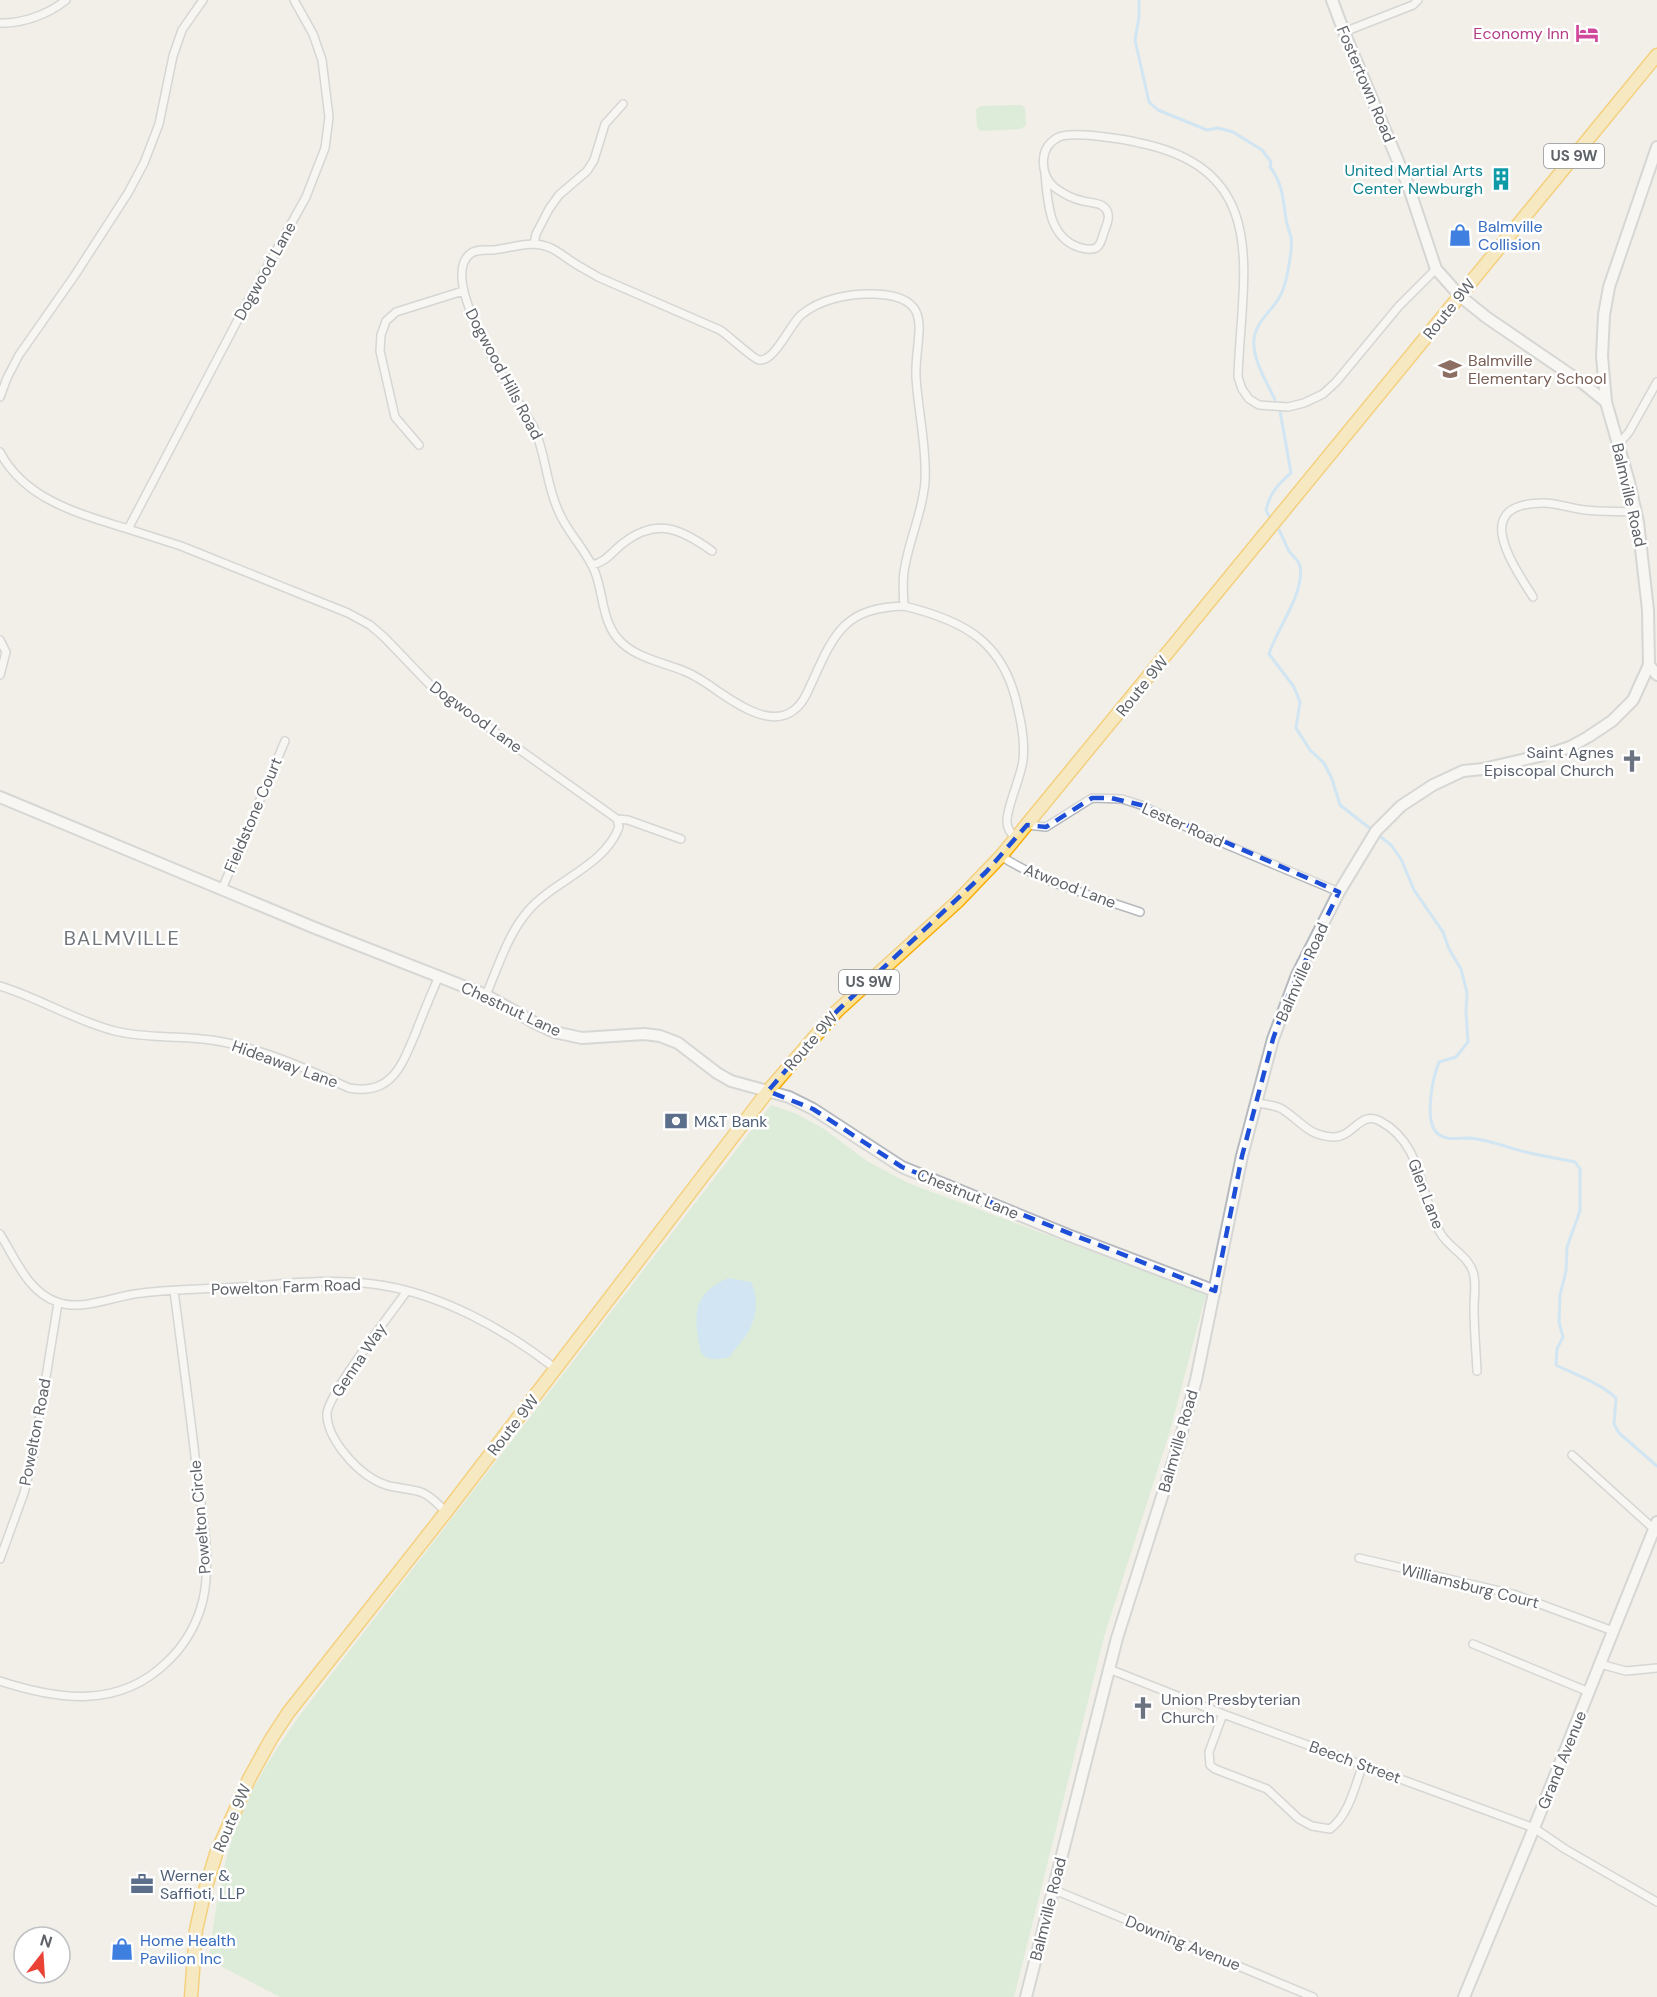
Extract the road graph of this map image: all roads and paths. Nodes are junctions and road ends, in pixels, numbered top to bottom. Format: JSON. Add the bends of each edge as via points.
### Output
{"nodes":[{"id":1,"x":66,"y":0,"type":"edge"},
{"id":2,"x":203,"y":0,"type":"edge"},
{"id":3,"x":294,"y":0,"type":"edge"},
{"id":4,"x":1332,"y":0,"type":"edge"},
{"id":5,"x":1418,"y":0,"type":"edge"},
{"id":6,"x":0,"y":23,"type":"edge"},
{"id":7,"x":1344,"y":32,"type":"junction"},
{"id":8,"x":1657,"y":55,"type":"edge"},
{"id":9,"x":623,"y":104,"type":"dead end"},
{"id":10,"x":1657,"y":147,"type":"edge"},
{"id":11,"x":1045,"y":174,"type":"junction"},
{"id":12,"x":534,"y":244,"type":"junction"},
{"id":13,"x":1436,"y":269,"type":"junction"},
{"id":14,"x":463,"y":291,"type":"junction"},
{"id":15,"x":1460,"y":296,"type":"junction"},
{"id":16,"x":1657,"y":382,"type":"edge"},
{"id":17,"x":0,"y":397,"type":"edge"},
{"id":18,"x":1605,"y":402,"type":"junction"},
{"id":19,"x":419,"y":445,"type":"dead end"},
{"id":20,"x":1618,"y":445,"type":"junction"},
{"id":21,"x":0,"y":452,"type":"edge"},
{"id":22,"x":1636,"y":512,"type":"junction"},
{"id":23,"x":128,"y":529,"type":"junction"},
{"id":24,"x":712,"y":551,"type":"dead end"},
{"id":25,"x":592,"y":565,"type":"junction"},
{"id":26,"x":1533,"y":597,"type":"dead end"},
{"id":27,"x":904,"y":606,"type":"junction"},
{"id":28,"x":0,"y":640,"type":"edge"},
{"id":29,"x":1649,"y":665,"type":"junction"},
{"id":30,"x":0,"y":675,"type":"edge"},
{"id":31,"x":1657,"y":675,"type":"edge"},
{"id":32,"x":285,"y":741,"type":"dead end"},
{"id":33,"x":0,"y":797,"type":"edge"},
{"id":34,"x":617,"y":819,"type":"junction"},
{"id":35,"x":1027,"y":825,"type":"junction"},
{"id":36,"x":1015,"y":838,"type":"junction"},
{"id":37,"x":681,"y":839,"type":"dead end"},
{"id":38,"x":1001,"y":856,"type":"junction"},
{"id":39,"x":222,"y":889,"type":"junction"},
{"id":40,"x":1339,"y":892,"type":"junction"},
{"id":41,"x":1140,"y":912,"type":"dead end"},
{"id":42,"x":439,"y":976,"type":"junction"},
{"id":43,"x":0,"y":986,"type":"edge"},
{"id":44,"x":486,"y":995,"type":"junction"},
{"id":45,"x":768,"y":1091,"type":"junction"},
{"id":46,"x":1256,"y":1103,"type":"junction"},
{"id":47,"x":0,"y":1234,"type":"edge"},
{"id":48,"x":407,"y":1291,"type":"junction"},
{"id":49,"x":1215,"y":1291,"type":"junction"},
{"id":50,"x":174,"y":1292,"type":"junction"},
{"id":51,"x":58,"y":1303,"type":"junction"},
{"id":52,"x":556,"y":1370,"type":"junction"},
{"id":53,"x":1477,"y":1371,"type":"dead end"},
{"id":54,"x":1572,"y":1455,"type":"dead end"},
{"id":55,"x":446,"y":1512,"type":"junction"},
{"id":56,"x":1656,"y":1526,"type":"edge"},
{"id":57,"x":2,"y":1550,"type":"edge"},
{"id":58,"x":1359,"y":1558,"type":"dead end"},
{"id":59,"x":0,"y":1559,"type":"edge"},
{"id":60,"x":1613,"y":1631,"type":"junction"},
{"id":61,"x":1473,"y":1644,"type":"dead end"},
{"id":62,"x":1600,"y":1664,"type":"junction"},
{"id":63,"x":1657,"y":1668,"type":"edge"},
{"id":64,"x":1109,"y":1669,"type":"junction"},
{"id":65,"x":0,"y":1682,"type":"edge"},
{"id":66,"x":1589,"y":1692,"type":"junction"},
{"id":67,"x":1223,"y":1714,"type":"junction"},
{"id":68,"x":1363,"y":1764,"type":"junction"},
{"id":69,"x":1534,"y":1828,"type":"junction"},
{"id":70,"x":1052,"y":1889,"type":"junction"},
{"id":71,"x":1657,"y":1902,"type":"edge"},
{"id":72,"x":191,"y":1997,"type":"edge"},
{"id":73,"x":1026,"y":1997,"type":"edge"},
{"id":74,"x":1313,"y":1997,"type":"edge"},
{"id":75,"x":1464,"y":1997,"type":"edge"}],
"edges":[{"from":1,"to":6,"type":"street","via":[[36,16]]},
{"from":2,"to":17,"type":"street","via":[[182,30],[159,124],[144,163],[81,266],[19,355]]},
{"from":3,"to":23,"type":"street","name":"Dogwood Lane","via":[[322,60],[329,117],[325,148],[306,197]]},
{"from":4,"to":7,"type":"street","name":"Fostertown Road"},
{"from":5,"to":7,"type":"street"},
{"from":7,"to":13,"type":"street","name":"Fostertown Road","via":[[1408,184]]},
{"from":8,"to":15,"type":"highway","name":"Route 9W","number":"US 9W"},
{"from":9,"to":12,"type":"street","via":[[605,124],[587,171],[549,209]]},
{"from":10,"to":18,"type":"street","name":"Balmville Road","via":[[1609,287],[1602,356]]},
{"from":11,"to":11,"type":"street","via":[[1066,195],[1106,209],[1109,217],[1095,249],[1083,249],[1061,237],[1048,204]]},
{"from":11,"to":13,"type":"street","via":[[1044,154],[1051,143],[1069,135],[1157,146],[1192,160],[1210,173],[1232,206],[1242,234],[1244,283],[1238,378],[1249,399],[1259,405],[1288,407],[1323,394],[1398,306]]},
{"from":12,"to":14,"type":"street","name":"Dogwood Hills Road","via":[[470,254],[462,272]]},
{"from":12,"to":27,"type":"street","name":"Dogwood Hills Road","via":[[555,248],[590,272],[714,327],[760,360],[770,357],[801,315],[822,303],[869,293],[909,303],[920,322],[916,372],[925,483],[905,565]]},
{"from":13,"to":15,"type":"street","name":"Fostertown Road"},
{"from":14,"to":19,"type":"street","via":[[396,312],[386,321],[381,335],[380,351],[395,417]]},
{"from":14,"to":25,"type":"street","name":"Dogwood Hills Road","via":[[480,335],[541,442],[562,521]]},
{"from":15,"to":18,"type":"street","name":"Fostertown Road"},
{"from":15,"to":35,"type":"highway","name":"Route 9W","number":"US 9W"},
{"from":16,"to":20,"type":"street"},
{"from":18,"to":20,"type":"street","name":"Balmville Road"},
{"from":20,"to":22,"type":"street","name":"Balmville Road"},
{"from":21,"to":23,"type":"street","name":"Dogwood Lane","via":[[7,465],[37,494]]},
{"from":22,"to":26,"type":"street","via":[[1585,510],[1545,503],[1517,507],[1506,515],[1500,525],[1501,538],[1512,565]]},
{"from":22,"to":29,"type":"street","name":"Balmville Road","via":[[1644,562]]},
{"from":23,"to":34,"type":"street","name":"Dogwood Lane","via":[[181,546],[370,625],[433,688]]},
{"from":24,"to":25,"type":"street","via":[[686,533],[648,528]]},
{"from":25,"to":27,"type":"street","name":"Dogwood Hills Road","via":[[610,627],[627,647],[693,675],[748,709],[772,716],[793,712],[801,704],[842,627],[868,611]]},
{"from":27,"to":36,"type":"street","name":"Dogwood Hills Road","via":[[966,629],[997,655],[1006,671],[1023,739],[1019,781],[1006,823]]},
{"from":28,"to":30,"type":"street","via":[[6,652]]},
{"from":29,"to":31,"type":"street"},
{"from":29,"to":40,"type":"street","name":"Balmville Road","via":[[1633,700],[1612,721],[1570,747],[1463,771],[1413,796],[1374,834]]},
{"from":32,"to":39,"type":"street","name":"Fieldstone Court"},
{"from":33,"to":39,"type":"street","name":"Chestnut Lane"},
{"from":34,"to":37,"type":"street"},
{"from":34,"to":44,"type":"street","via":[[619,827],[608,847],[528,911],[515,929]]},
{"from":35,"to":36,"type":"highway","name":"Route 9W","number":"US 9W"},
{"from":35,"to":40,"type":"street","name":"Lester Road","via":[[1046,827],[1092,798],[1122,799]]},
{"from":36,"to":38,"type":"highway","name":"Route 9W","number":"US 9W"},
{"from":38,"to":41,"type":"street","name":"Atwood Lane","via":[[1040,876]]},
{"from":38,"to":45,"type":"highway","name":"Route 9W","number":"US 9W","via":[[957,902],[837,1011]]},
{"from":39,"to":42,"type":"street","name":"Chestnut Lane"},
{"from":40,"to":46,"type":"street","name":"Balmville Road","via":[[1288,996]]},
{"from":42,"to":43,"type":"street","name":"Hideaway Lane","via":[[396,1074],[382,1085],[362,1090],[225,1042],[138,1035],[88,1023]]},
{"from":42,"to":44,"type":"street","name":"Chestnut Lane"},
{"from":44,"to":45,"type":"street","name":"Chestnut Lane","via":[[567,1036],[660,1036],[678,1043],[731,1081]]},
{"from":45,"to":49,"type":"street","name":"Chestnut Lane","via":[[813,1109],[902,1167]]},
{"from":45,"to":52,"type":"highway","name":"Route 9W","number":"US 9W"},
{"from":46,"to":49,"type":"street","name":"Balmville Road"},
{"from":46,"to":53,"type":"street","name":"Glen Lane","via":[[1284,1110],[1301,1126],[1322,1136],[1343,1137],[1370,1118],[1385,1124],[1401,1140],[1416,1163],[1440,1233],[1467,1261],[1475,1277]]},
{"from":47,"to":51,"type":"street","via":[[28,1280]]},
{"from":48,"to":50,"type":"street","name":"Powelton Farm Road","via":[[374,1284],[328,1282]]},
{"from":48,"to":52,"type":"street","name":"Powelton Farm Road","via":[[490,1325],[528,1347]]},
{"from":48,"to":55,"type":"street","name":"Genna Way","via":[[330,1403],[328,1420],[344,1454],[362,1471],[385,1485],[425,1494]]},
{"from":49,"to":64,"type":"street","name":"Balmville Road","via":[[1179,1443]]},
{"from":50,"to":51,"type":"street","name":"Powelton Farm Road","via":[[142,1293],[89,1304]]},
{"from":50,"to":65,"type":"street","name":"Powelton Circle","via":[[206,1554],[202,1600],[192,1628],[184,1644],[161,1668],[123,1690],[96,1696],[50,1695]]},
{"from":51,"to":57,"type":"street","name":"Powelton Road","via":[[33,1457]]},
{"from":52,"to":55,"type":"highway","name":"Route 9W","number":"US 9W"},
{"from":54,"to":56,"type":"street"},
{"from":55,"to":72,"type":"highway","name":"Route 9W","number":"US 9W","via":[[334,1653],[271,1739],[249,1779],[208,1878],[199,1917]]},
{"from":56,"to":60,"type":"street","name":"Grand Avenue"},
{"from":57,"to":59,"type":"street","name":"Powelton Road"},
{"from":58,"to":60,"type":"street","name":"Williamsburg Court","via":[[1513,1594]]},
{"from":60,"to":62,"type":"street","name":"Grand Avenue"},
{"from":61,"to":66,"type":"street"},
{"from":62,"to":63,"type":"street","via":[[1626,1671]]},
{"from":62,"to":66,"type":"street","name":"Grand Avenue"},
{"from":64,"to":67,"type":"street","name":"Beech Street"},
{"from":64,"to":70,"type":"street","name":"Balmville Road"},
{"from":66,"to":69,"type":"street","name":"Grand Avenue"},
{"from":67,"to":68,"type":"street","name":"Beech Street"},
{"from":67,"to":68,"type":"street","via":[[1209,1752],[1210,1765],[1267,1789],[1312,1826],[1325,1830],[1337,1824]]},
{"from":68,"to":69,"type":"street","name":"Beech Street"},
{"from":69,"to":71,"type":"street","name":"Beech Street"},
{"from":69,"to":75,"type":"street","name":"Grand Avenue"},
{"from":70,"to":73,"type":"street","name":"Balmville Road"},
{"from":70,"to":74,"type":"street","name":"Downing Avenue"}]}
